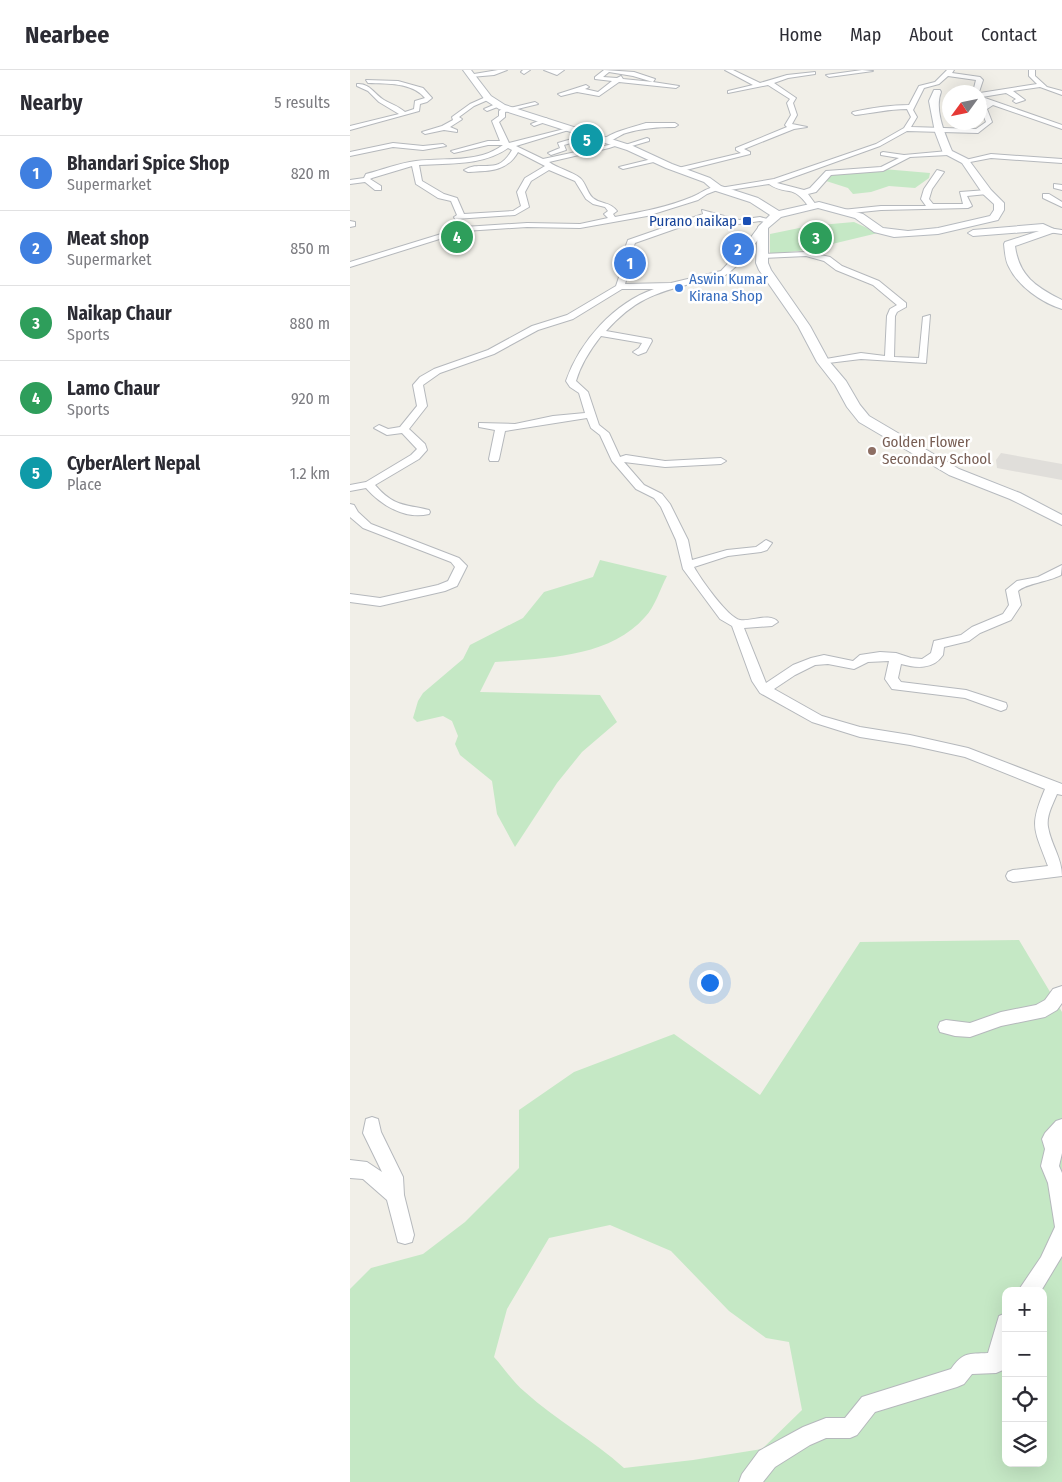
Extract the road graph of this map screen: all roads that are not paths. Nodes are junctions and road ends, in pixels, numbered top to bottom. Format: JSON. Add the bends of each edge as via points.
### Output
{"nodes":[{"id":1,"x":504,"y":70,"type":"edge"},
{"id":2,"x":546,"y":70,"type":"edge"},
{"id":3,"x":562,"y":70,"type":"edge"},
{"id":4,"x":728,"y":70,"type":"edge"},
{"id":5,"x":1032,"y":70,"type":"edge"},
{"id":6,"x":592,"y":71,"type":"dead end"},
{"id":7,"x":814,"y":71,"type":"edge"},
{"id":8,"x":870,"y":71,"type":"edge"},
{"id":9,"x":375,"y":72,"type":"dead end"},
{"id":10,"x":469,"y":72,"type":"edge"},
{"id":11,"x":636,"y":72,"type":"edge"},
{"id":12,"x":949,"y":72,"type":"edge"},
{"id":13,"x":604,"y":73,"type":"junction"},
{"id":14,"x":626,"y":73,"type":"junction"},
{"id":15,"x":782,"y":73,"type":"edge"},
{"id":16,"x":665,"y":77,"type":"dead end"},
{"id":17,"x":830,"y":77,"type":"joint"},
{"id":18,"x":368,"y":81,"type":"junction"},
{"id":19,"x":618,"y":81,"type":"junction"},
{"id":20,"x":650,"y":82,"type":"junction"},
{"id":21,"x":768,"y":82,"type":"junction"},
{"id":22,"x":758,"y":84,"type":"junction"},
{"id":23,"x":359,"y":85,"type":"junction"},
{"id":24,"x":594,"y":85,"type":"dead end"},
{"id":25,"x":979,"y":85,"type":"edge"},
{"id":26,"x":1041,"y":85,"type":"junction"},
{"id":27,"x":676,"y":86,"type":"dead end"},
{"id":28,"x":350,"y":88,"type":"edge"},
{"id":29,"x":940,"y":90,"type":"junction"},
{"id":30,"x":552,"y":91,"type":"dead end"},
{"id":31,"x":1008,"y":91,"type":"junction"},
{"id":32,"x":730,"y":92,"type":"dead end"},
{"id":33,"x":576,"y":93,"type":"junction"},
{"id":34,"x":1062,"y":93,"type":"edge"},
{"id":35,"x":987,"y":95,"type":"edge"},
{"id":36,"x":488,"y":98,"type":"junction"},
{"id":37,"x":1016,"y":101,"type":"dead end"},
{"id":38,"x":989,"y":102,"type":"joint"},
{"id":39,"x":535,"y":104,"type":"dead end"},
{"id":40,"x":912,"y":107,"type":"junction"},
{"id":41,"x":505,"y":108,"type":"junction"},
{"id":42,"x":487,"y":110,"type":"dead end"},
{"id":43,"x":856,"y":113,"type":"dead end"},
{"id":44,"x":404,"y":114,"type":"junction"},
{"id":45,"x":546,"y":120,"type":"junction"},
{"id":46,"x":534,"y":124,"type":"dead end"},
{"id":47,"x":675,"y":125,"type":"dead end"},
{"id":48,"x":793,"y":127,"type":"junction"},
{"id":49,"x":1062,"y":127,"type":"edge"},
{"id":50,"x":350,"y":128,"type":"edge"},
{"id":51,"x":444,"y":128,"type":"junction"},
{"id":52,"x":570,"y":128,"type":"junction"},
{"id":53,"x":804,"y":128,"type":"dead end"},
{"id":54,"x":906,"y":129,"type":"junction"},
{"id":55,"x":425,"y":132,"type":"dead end"},
{"id":56,"x":455,"y":132,"type":"dead end"},
{"id":57,"x":940,"y":132,"type":"junction"},
{"id":58,"x":589,"y":136,"type":"junction"},
{"id":59,"x":604,"y":140,"type":"junction"},
{"id":60,"x":647,"y":140,"type":"dead end"},
{"id":61,"x":506,"y":144,"type":"junction"},
{"id":62,"x":621,"y":145,"type":"junction"},
{"id":63,"x":443,"y":146,"type":"dead end"},
{"id":64,"x":516,"y":149,"type":"junction"},
{"id":65,"x":454,"y":151,"type":"dead end"},
{"id":66,"x":948,"y":153,"type":"junction"},
{"id":67,"x":350,"y":154,"type":"edge"},
{"id":68,"x":883,"y":154,"type":"dead end"},
{"id":69,"x":533,"y":158,"type":"junction"},
{"id":70,"x":908,"y":158,"type":"junction"},
{"id":71,"x":656,"y":160,"type":"junction"},
{"id":72,"x":1062,"y":161,"type":"edge"},
{"id":73,"x":415,"y":162,"type":"junction"},
{"id":74,"x":542,"y":162,"type":"junction"},
{"id":75,"x":965,"y":162,"type":"junction"},
{"id":76,"x":549,"y":167,"type":"junction"},
{"id":77,"x":623,"y":167,"type":"dead end"},
{"id":78,"x":468,"y":170,"type":"dead end"},
{"id":79,"x":681,"y":170,"type":"junction"},
{"id":80,"x":940,"y":172,"type":"dead end"},
{"id":81,"x":366,"y":180,"type":"junction"},
{"id":82,"x":770,"y":181,"type":"junction"},
{"id":83,"x":350,"y":182,"type":"edge"},
{"id":84,"x":378,"y":188,"type":"dead end"},
{"id":85,"x":720,"y":188,"type":"junction"},
{"id":86,"x":987,"y":192,"type":"junction"},
{"id":87,"x":803,"y":193,"type":"junction"},
{"id":88,"x":1046,"y":196,"type":"dead end"},
{"id":89,"x":678,"y":204,"type":"junction"},
{"id":90,"x":812,"y":205,"type":"junction"},
{"id":91,"x":1062,"y":205,"type":"edge"},
{"id":92,"x":931,"y":206,"type":"junction"},
{"id":93,"x":842,"y":212,"type":"junction"},
{"id":94,"x":712,"y":214,"type":"junction"},
{"id":95,"x":614,"y":220,"type":"junction"},
{"id":96,"x":770,"y":221,"type":"junction"},
{"id":97,"x":1056,"y":231,"type":"edge"},
{"id":98,"x":917,"y":234,"type":"junction"},
{"id":99,"x":763,"y":256,"type":"junction"},
{"id":100,"x":350,"y":265,"type":"edge"},
{"id":101,"x":665,"y":286,"type":"junction"},
{"id":102,"x":620,"y":287,"type":"junction"},
{"id":103,"x":1062,"y":305,"type":"edge"},
{"id":104,"x":927,"y":317,"type":"dead end"},
{"id":105,"x":599,"y":333,"type":"junction"},
{"id":106,"x":638,"y":352,"type":"dead end"},
{"id":107,"x":889,"y":359,"type":"junction"},
{"id":108,"x":823,"y":362,"type":"junction"},
{"id":109,"x":591,"y":415,"type":"junction"},
{"id":110,"x":483,"y":425,"type":"dead end"},
{"id":111,"x":379,"y":428,"type":"dead end"},
{"id":112,"x":501,"y":428,"type":"junction"},
{"id":113,"x":404,"y":430,"type":"junction"},
{"id":114,"x":494,"y":459,"type":"dead end"},
{"id":115,"x":618,"y":461,"type":"junction"},
{"id":116,"x":721,"y":461,"type":"dead end"},
{"id":117,"x":369,"y":484,"type":"junction"},
{"id":118,"x":350,"y":488,"type":"edge"},
{"id":119,"x":350,"y":507,"type":"edge"},
{"id":120,"x":425,"y":512,"type":"dead end"},
{"id":121,"x":1062,"y":521,"type":"edge"},
{"id":122,"x":766,"y":543,"type":"dead end"},
{"id":123,"x":687,"y":565,"type":"junction"},
{"id":124,"x":1062,"y":569,"type":"edge"},
{"id":125,"x":350,"y":598,"type":"edge"},
{"id":126,"x":772,"y":622,"type":"dead end"},
{"id":127,"x":736,"y":624,"type":"junction"},
{"id":128,"x":896,"y":657,"type":"junction"},
{"id":129,"x":765,"y":690,"type":"junction"},
{"id":130,"x":1001,"y":706,"type":"dead end"},
{"id":131,"x":1057,"y":789,"type":"edge"},
{"id":132,"x":1060,"y":870,"type":"edge"},
{"id":133,"x":1013,"y":876,"type":"dead end"},
{"id":134,"x":1062,"y":993,"type":"edge"},
{"id":135,"x":955,"y":1029,"type":"dead end"},
{"id":136,"x":372,"y":1125,"type":"dead end"},
{"id":137,"x":1062,"y":1127,"type":"edge"},
{"id":138,"x":350,"y":1169,"type":"edge"},
{"id":139,"x":395,"y":1195,"type":"junction"},
{"id":140,"x":1062,"y":1222,"type":"edge"},
{"id":141,"x":1062,"y":1233,"type":"edge"},
{"id":142,"x":405,"y":1236,"type":"dead end"},
{"id":143,"x":1031,"y":1287,"type":"edge"},
{"id":144,"x":1003,"y":1332,"type":"edge"},
{"id":145,"x":749,"y":1481,"type":"edge"}],
"edges":[{"from":1,"to":10,"type":"street"},
{"from":2,"to":3,"type":"street","via":[[557,73]]},
{"from":4,"to":22,"type":"street"},
{"from":5,"to":26,"type":"street","via":[[1032,76]]},
{"from":6,"to":13,"type":"street"},
{"from":7,"to":15,"type":"street","via":[[808,75]]},
{"from":7,"to":17,"type":"street"},
{"from":8,"to":17,"type":"street"},
{"from":9,"to":18,"type":"street"},
{"from":10,"to":36,"type":"street"},
{"from":11,"to":14,"type":"street"},
{"from":11,"to":20,"type":"street"},
{"from":12,"to":25,"type":"street","via":[[978,78]]},
{"from":12,"to":29,"type":"street"},
{"from":13,"to":14,"type":"street","via":[[608,70]]},
{"from":13,"to":19,"type":"street","via":[[598,78]]},
{"from":14,"to":19,"type":"street"},
{"from":15,"to":21,"type":"street","via":[[779,80]]},
{"from":16,"to":20,"type":"street"},
{"from":18,"to":23,"type":"street"},
{"from":18,"to":44,"type":"street","via":[[421,89],[429,98],[417,102],[417,110]]},
{"from":19,"to":20,"type":"street"},
{"from":19,"to":33,"type":"street","via":[[599,94]]},
{"from":20,"to":27,"type":"street"},
{"from":21,"to":22,"type":"street"},
{"from":21,"to":48,"type":"street","via":[[794,98],[790,103],[794,115],[788,125]]},
{"from":22,"to":32,"type":"street"},
{"from":23,"to":28,"type":"street"},
{"from":23,"to":44,"type":"street"},
{"from":24,"to":33,"type":"street"},
{"from":26,"to":31,"type":"street"},
{"from":26,"to":34,"type":"street"},
{"from":29,"to":40,"type":"street","via":[[923,85]]},
{"from":29,"to":57,"type":"street","via":[[933,101]]},
{"from":30,"to":33,"type":"street"},
{"from":31,"to":35,"type":"street"},
{"from":31,"to":37,"type":"street","via":[[1022,100]]},
{"from":36,"to":41,"type":"street"},
{"from":36,"to":51,"type":"street","via":[[462,112],[454,118],[459,120]]},
{"from":38,"to":49,"type":"street"},
{"from":38,"to":57,"type":"street","via":[[984,108],[989,122],[978,131]]},
{"from":39,"to":41,"type":"street"},
{"from":40,"to":43,"type":"street"},
{"from":40,"to":54,"type":"street","via":[[910,110],[914,117]]},
{"from":41,"to":42,"type":"street"},
{"from":41,"to":45,"type":"street"},
{"from":41,"to":61,"type":"street","via":[[502,117],[495,121]]},
{"from":44,"to":50,"type":"street"},
{"from":45,"to":46,"type":"street"},
{"from":45,"to":52,"type":"street"},
{"from":47,"to":59,"type":"street","via":[[646,124]]},
{"from":48,"to":53,"type":"street"},
{"from":48,"to":79,"type":"street","via":[[738,149],[748,153],[741,156]]},
{"from":51,"to":55,"type":"street"},
{"from":51,"to":56,"type":"street"},
{"from":52,"to":58,"type":"street"},
{"from":52,"to":61,"type":"street","via":[[519,144]]},
{"from":54,"to":57,"type":"street"},
{"from":54,"to":82,"type":"street","via":[[878,145]]},
{"from":57,"to":66,"type":"street"},
{"from":58,"to":59,"type":"street"},
{"from":58,"to":69,"type":"street","via":[[560,144],[564,149]]},
{"from":59,"to":62,"type":"street"},
{"from":60,"to":62,"type":"street"},
{"from":61,"to":64,"type":"street"},
{"from":61,"to":65,"type":"street","via":[[491,142]]},
{"from":61,"to":73,"type":"street","via":[[494,155],[460,161]]},
{"from":62,"to":71,"type":"street"},
{"from":62,"to":74,"type":"street"},
{"from":63,"to":67,"type":"street","via":[[393,145]]},
{"from":64,"to":69,"type":"street"},
{"from":64,"to":78,"type":"street","via":[[503,166]]},
{"from":66,"to":70,"type":"street","via":[[913,154]]},
{"from":66,"to":75,"type":"street"},
{"from":68,"to":70,"type":"street"},
{"from":69,"to":74,"type":"street"},
{"from":70,"to":87,"type":"street","via":[[883,169],[829,173],[813,190]]},
{"from":71,"to":77,"type":"street"},
{"from":71,"to":79,"type":"street"},
{"from":72,"to":75,"type":"street","via":[[991,156]]},
{"from":73,"to":76,"type":"street","via":[[419,182],[454,200],[459,217],[523,210],[521,192],[528,180]]},
{"from":73,"to":81,"type":"street","via":[[369,176]]},
{"from":74,"to":76,"type":"street"},
{"from":75,"to":86,"type":"street"},
{"from":76,"to":95,"type":"street","via":[[578,180],[589,200],[607,205],[613,211],[608,214]]},
{"from":79,"to":85,"type":"street"},
{"from":80,"to":92,"type":"street","via":[[924,200]]},
{"from":81,"to":83,"type":"street"},
{"from":81,"to":84,"type":"street"},
{"from":82,"to":85,"type":"street"},
{"from":82,"to":87,"type":"street","via":[[777,188]]},
{"from":85,"to":89,"type":"street"},
{"from":85,"to":96,"type":"street","via":[[754,200]]},
{"from":86,"to":92,"type":"street","via":[[963,194],[968,206]]},
{"from":86,"to":98,"type":"street","via":[[999,202],[1000,210],[994,218]]},
{"from":87,"to":90,"type":"street"},
{"from":88,"to":91,"type":"street"},
{"from":89,"to":94,"type":"street"},
{"from":89,"to":95,"type":"street"},
{"from":90,"to":93,"type":"street"},
{"from":90,"to":96,"type":"street"},
{"from":92,"to":93,"type":"street"},
{"from":93,"to":98,"type":"street","via":[[862,216],[877,230]]},
{"from":94,"to":96,"type":"street","via":[[739,222]]},
{"from":94,"to":102,"type":"street","via":[[631,242],[621,270]]},
{"from":95,"to":100,"type":"street","via":[[580,226],[527,224],[464,229]]},
{"from":96,"to":99,"type":"street"},
{"from":96,"to":101,"type":"street","via":[[724,273]]},
{"from":97,"to":98,"type":"street","via":[[1043,227]]},
{"from":97,"to":103,"type":"street","via":[[1009,244],[1011,259],[1032,290]]},
{"from":99,"to":107,"type":"street","via":[[806,254],[827,258],[839,268],[876,283],[902,305],[891,316]]},
{"from":99,"to":108,"type":"street","via":[[762,263],[772,281],[804,326]]},
{"from":101,"to":102,"type":"street"},
{"from":101,"to":105,"type":"street","via":[[637,298]]},
{"from":102,"to":113,"type":"street","via":[[570,317],[535,328],[491,352],[423,379],[418,385],[422,406]]},
{"from":104,"to":107,"type":"street","via":[[923,361]]},
{"from":105,"to":106,"type":"street","via":[[648,341]]},
{"from":105,"to":109,"type":"street","via":[[571,381],[583,392]]},
{"from":107,"to":108,"type":"street","via":[[861,356]]},
{"from":108,"to":121,"type":"street","via":[[854,407],[879,430],[954,472],[1014,496]]},
{"from":109,"to":112,"type":"street"},
{"from":109,"to":115,"type":"street"},
{"from":110,"to":112,"type":"street"},
{"from":111,"to":113,"type":"street","via":[[387,432]]},
{"from":112,"to":114,"type":"street","via":[[496,438]]},
{"from":113,"to":117,"type":"street","via":[[422,450]]},
{"from":115,"to":116,"type":"street","via":[[626,458],[665,464]]},
{"from":115,"to":123,"type":"street","via":[[640,487],[658,496],[666,506],[682,540]]},
{"from":117,"to":118,"type":"street"},
{"from":117,"to":120,"type":"street","via":[[381,499],[393,507]]},
{"from":119,"to":125,"type":"street","via":[[367,526],[456,560],[461,566],[452,582],[441,588],[380,602]]},
{"from":122,"to":123,"type":"street","via":[[757,550],[727,553]]},
{"from":123,"to":127,"type":"street","via":[[724,616]]},
{"from":124,"to":128,"type":"street","via":[[1039,580],[1016,584],[1012,590],[1015,605],[1007,617],[965,638],[938,644],[932,660],[915,664]]},
{"from":126,"to":127,"type":"street"},
{"from":127,"to":129,"type":"street"},
{"from":128,"to":129,"type":"street","via":[[864,658],[854,664],[833,660],[808,663],[792,670]]},
{"from":128,"to":130,"type":"street","via":[[891,679],[897,686],[966,694]]},
{"from":129,"to":131,"type":"street","via":[[817,719],[860,732],[968,753]]},
{"from":131,"to":132,"type":"street","via":[[1042,813],[1040,827]]},
{"from":132,"to":133,"type":"street"},
{"from":134,"to":135,"type":"street","via":[[1039,1012],[1001,1019],[970,1030],[946,1027]]},
{"from":136,"to":139,"type":"street","via":[[372,1133],[394,1176]]},
{"from":137,"to":140,"type":"street","via":[[1051,1138],[1054,1149],[1050,1166],[1057,1183]]},
{"from":138,"to":139,"type":"street","via":[[367,1171]]},
{"from":139,"to":142,"type":"street"},
{"from":141,"to":143,"type":"street","via":[[1055,1253]]},
{"from":144,"to":145,"type":"street","via":[[996,1363],[967,1364],[957,1377],[870,1404],[850,1428],[826,1428],[803,1437],[767,1459]]}]}
